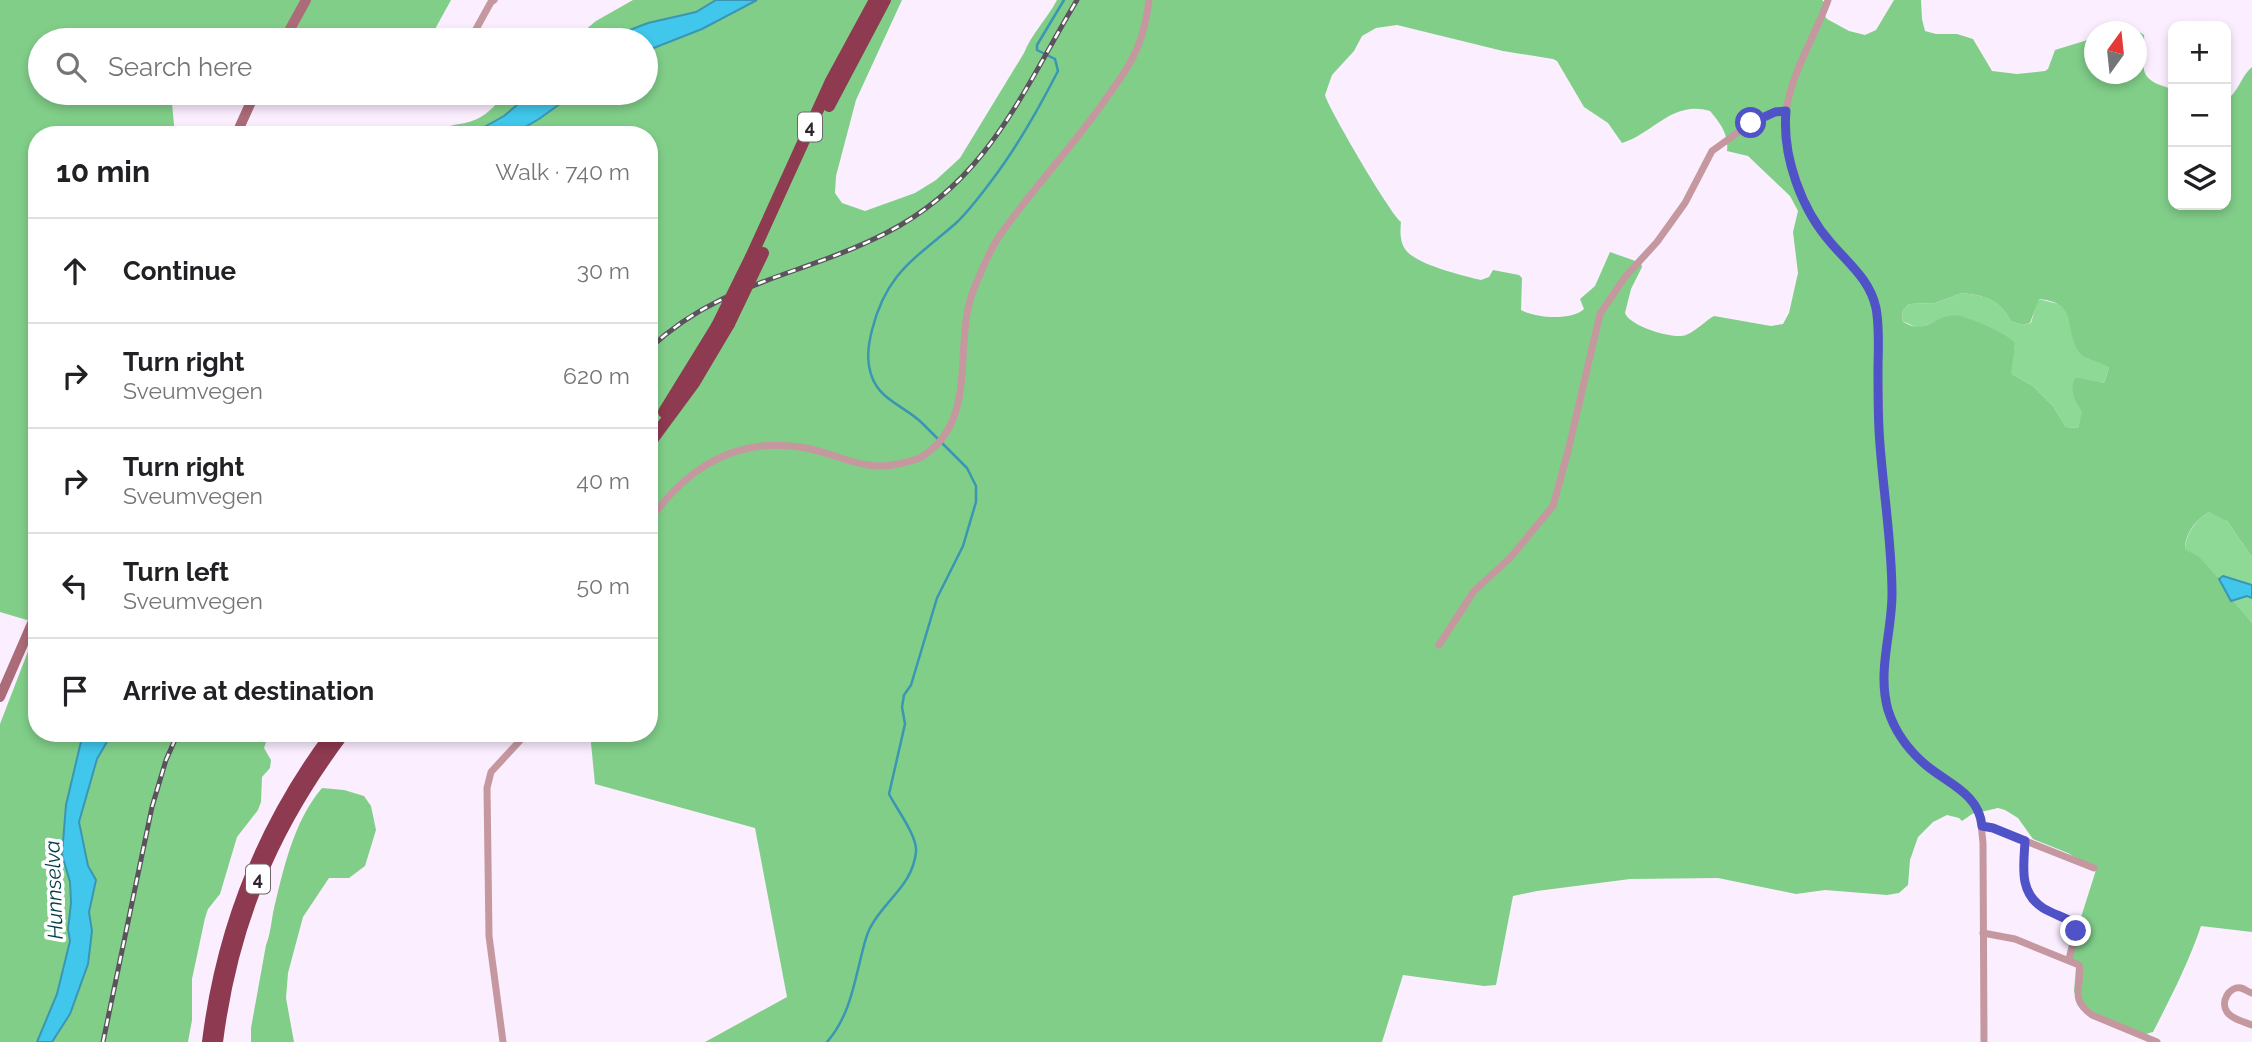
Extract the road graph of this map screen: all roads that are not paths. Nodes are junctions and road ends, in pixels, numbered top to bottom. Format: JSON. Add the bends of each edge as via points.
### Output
{"nodes":[{"id":1,"x":306,"y":0,"type":"edge"},
{"id":2,"x":495,"y":0,"type":"edge"},
{"id":3,"x":875,"y":0,"type":"edge"},
{"id":4,"x":885,"y":0,"type":"edge"},
{"id":5,"x":1149,"y":0,"type":"edge"},
{"id":6,"x":1828,"y":0,"type":"edge"},
{"id":7,"x":291,"y":28,"type":"edge"},
{"id":8,"x":477,"y":28,"type":"edge"},
{"id":9,"x":250,"y":105,"type":"edge"},
{"id":10,"x":1786,"y":111,"type":"junction"},
{"id":11,"x":240,"y":126,"type":"edge"},
{"id":12,"x":757,"y":255,"type":"junction"},
{"id":13,"x":723,"y":325,"type":"junction"},
{"id":14,"x":658,"y":420,"type":"edge"},
{"id":15,"x":658,"y":432,"type":"edge"},
{"id":16,"x":658,"y":509,"type":"edge"},
{"id":17,"x":28,"y":633,"type":"edge"},
{"id":18,"x":1439,"y":645,"type":"dead end"},
{"id":19,"x":0,"y":697,"type":"edge"},
{"id":20,"x":326,"y":742,"type":"edge"},
{"id":21,"x":337,"y":742,"type":"edge"},
{"id":22,"x":519,"y":742,"type":"edge"},
{"id":23,"x":1982,"y":826,"type":"junction"},
{"id":24,"x":2025,"y":841,"type":"junction"},
{"id":25,"x":2094,"y":868,"type":"dead end"},
{"id":26,"x":1983,"y":933,"type":"junction"},
{"id":27,"x":2069,"y":959,"type":"junction"},
{"id":28,"x":2252,"y":993,"type":"edge"},
{"id":29,"x":2252,"y":1025,"type":"edge"},
{"id":30,"x":208,"y":1042,"type":"edge"},
{"id":31,"x":217,"y":1042,"type":"edge"},
{"id":32,"x":503,"y":1042,"type":"edge"},
{"id":33,"x":1984,"y":1042,"type":"edge"},
{"id":34,"x":2157,"y":1042,"type":"edge"}],
"edges":[{"from":1,"to":7,"type":"main road"},
{"from":2,"to":8,"type":"street"},
{"from":3,"to":12,"type":"highway","number":"4","via":[[831,81]]},
{"from":4,"to":12,"type":"highway","number":"4"},
{"from":5,"to":16,"type":"street","via":[[1138,48],[1121,78],[997,240],[974,290],[964,330],[959,402],[938,444],[920,458],[889,467],[856,464],[778,444],[742,447],[691,474]]},
{"from":6,"to":10,"type":"street"},
{"from":9,"to":11,"type":"main road"},
{"from":10,"to":18,"type":"street","via":[[1751,123],[1712,151],[1685,202],[1600,314],[1553,506],[1510,558],[1474,591]]},
{"from":10,"to":23,"type":"street","via":[[1786,142],[1805,203],[1829,242],[1865,281],[1876,307],[1882,479],[1892,568],[1884,660],[1888,708],[1898,734],[1925,765],[1966,793]]},
{"from":12,"to":13,"type":"highway","number":"4","bridge":true},
{"from":13,"to":14,"type":"highway","number":"4"},
{"from":13,"to":15,"type":"highway","number":"4","via":[[694,383]]},
{"from":17,"to":19,"type":"main road"},
{"from":20,"to":30,"type":"highway","number":"4","via":[[285,802],[244,887],[224,951]]},
{"from":21,"to":31,"type":"highway","number":"4","via":[[309,780],[265,862],[233,953]]},
{"from":22,"to":32,"type":"street","via":[[491,772],[487,788],[489,936]]},
{"from":23,"to":24,"type":"street"},
{"from":23,"to":26,"type":"street"},
{"from":24,"to":25,"type":"street"},
{"from":24,"to":27,"type":"street","via":[[2026,890],[2043,908],[2074,923]]},
{"from":26,"to":27,"type":"street","via":[[2015,939]]},
{"from":26,"to":33,"type":"street"},
{"from":27,"to":34,"type":"street","via":[[2079,965],[2077,995],[2083,1009]]},
{"from":28,"to":29,"type":"street","via":[[2233,989],[2224,1002],[2229,1015]]}]}
